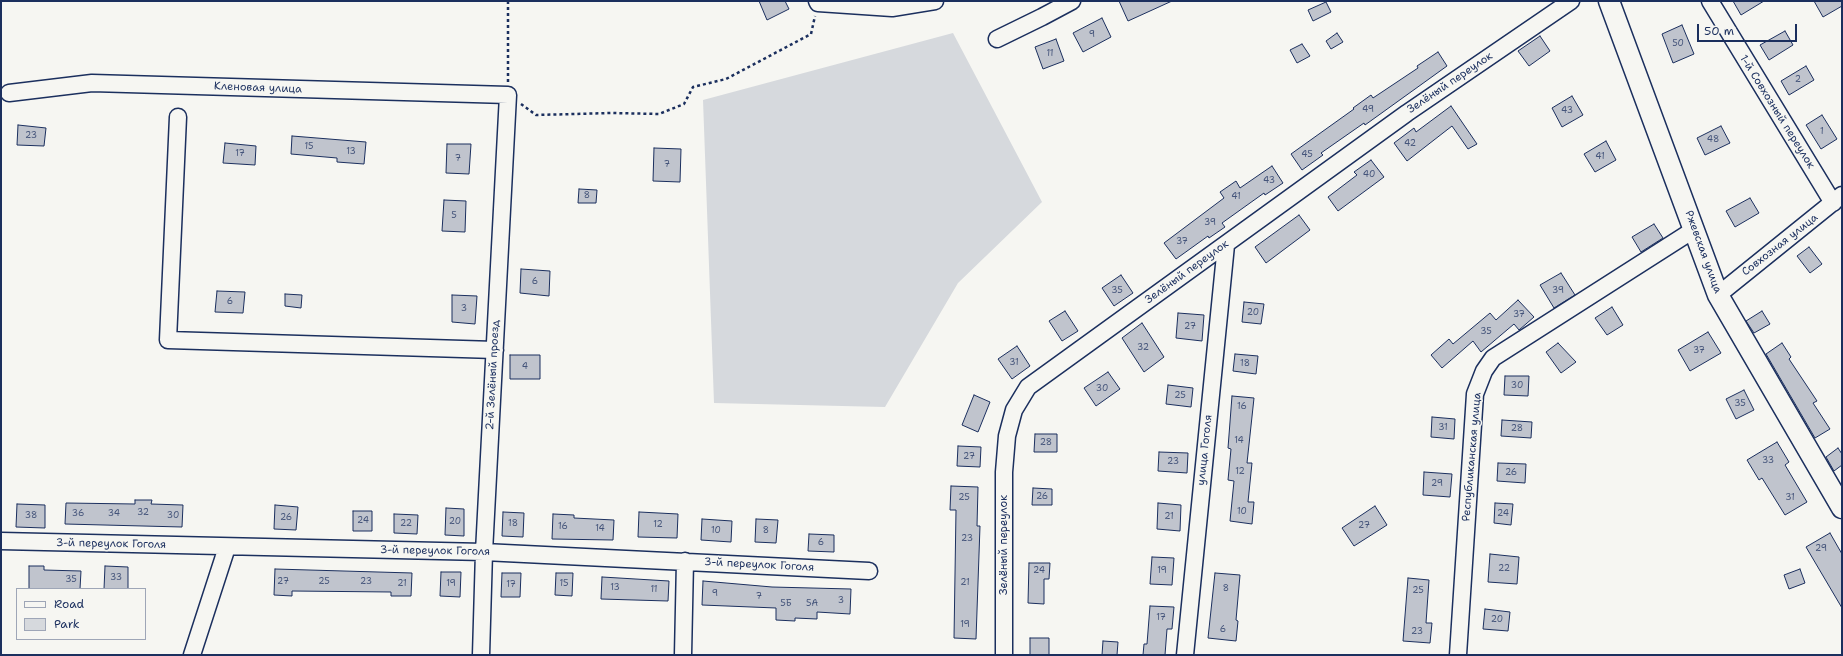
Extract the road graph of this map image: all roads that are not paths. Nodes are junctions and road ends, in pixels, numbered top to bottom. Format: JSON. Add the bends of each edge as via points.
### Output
{"nodes":[{"id":1,"x":935,"y":1,"type":"edge"},
{"id":2,"x":1072,"y":1,"type":"edge"},
{"id":3,"x":1571,"y":1,"type":"edge"},
{"id":4,"x":1609,"y":1,"type":"edge"},
{"id":5,"x":1710,"y":1,"type":"edge"},
{"id":6,"x":817,"y":2,"type":"edge"},
{"id":7,"x":997,"y":39,"type":"dead end"},
{"id":8,"x":9,"y":93,"type":"dead end"},
{"id":9,"x":508,"y":95,"type":"joint"},
{"id":10,"x":178,"y":117,"type":"dead end"},
{"id":11,"x":1837,"y":199,"type":"edge"},
{"id":12,"x":1694,"y":229,"type":"junction"},
{"id":13,"x":1226,"y":245,"type":"junction"},
{"id":14,"x":1718,"y":294,"type":"junction"},
{"id":15,"x":495,"y":350,"type":"junction"},
{"id":16,"x":1842,"y":508,"type":"edge"},
{"id":17,"x":1,"y":541,"type":"edge"},
{"id":18,"x":227,"y":547,"type":"junction"},
{"id":19,"x":484,"y":552,"type":"junction"},
{"id":20,"x":685,"y":561,"type":"junction"},
{"id":21,"x":869,"y":571,"type":"dead end"},
{"id":22,"x":192,"y":655,"type":"edge"},
{"id":23,"x":481,"y":655,"type":"edge"},
{"id":24,"x":683,"y":655,"type":"edge"},
{"id":25,"x":1004,"y":655,"type":"edge"},
{"id":26,"x":1185,"y":655,"type":"edge"},
{"id":27,"x":1458,"y":655,"type":"edge"}],
"edges":[{"from":1,"to":6,"type":"street","via":[[892,8]]},
{"from":2,"to":7,"type":"street"},
{"from":3,"to":13,"type":"street","name":"Зелёный переулок","via":[[1407,113]]},
{"from":4,"to":12,"type":"main road","name":"Ржевская улица"},
{"from":5,"to":11,"type":"street","name":"1-й Совхозный переулок"},
{"from":8,"to":9,"type":"street","name":"Кленовая улица","via":[[92,83]]},
{"from":9,"to":15,"type":"street","name":"2-й Зелёный проезд"},
{"from":10,"to":15,"type":"street","via":[[168,340]]},
{"from":11,"to":14,"type":"street","name":"Совхозная улица"},
{"from":12,"to":14,"type":"main road","name":"Ржевская улица"},
{"from":12,"to":27,"type":"street","name":"Республиканская улица","via":[[1493,358],[1484,370],[1475,394]]},
{"from":13,"to":25,"type":"street","name":"Зелёный переулок","via":[[1028,387],[1017,404],[1008,430],[1004,472]]},
{"from":13,"to":26,"type":"street","name":"улица Гоголя"},
{"from":14,"to":16,"type":"main road","name":"Ржевская улица"},
{"from":15,"to":19,"type":"street","name":"2-й Зелёный проезд"},
{"from":17,"to":18,"type":"street","name":"3-й переулок Гоголя"},
{"from":18,"to":19,"type":"street","name":"3-й переулок Гоголя"},
{"from":18,"to":22,"type":"street"},
{"from":19,"to":20,"type":"street","name":"3-й переулок Гоголя"},
{"from":19,"to":23,"type":"street","name":"2-й Зелёный проезд"},
{"from":20,"to":21,"type":"street","name":"3-й переулок Гоголя"},
{"from":20,"to":24,"type":"street"}]}
